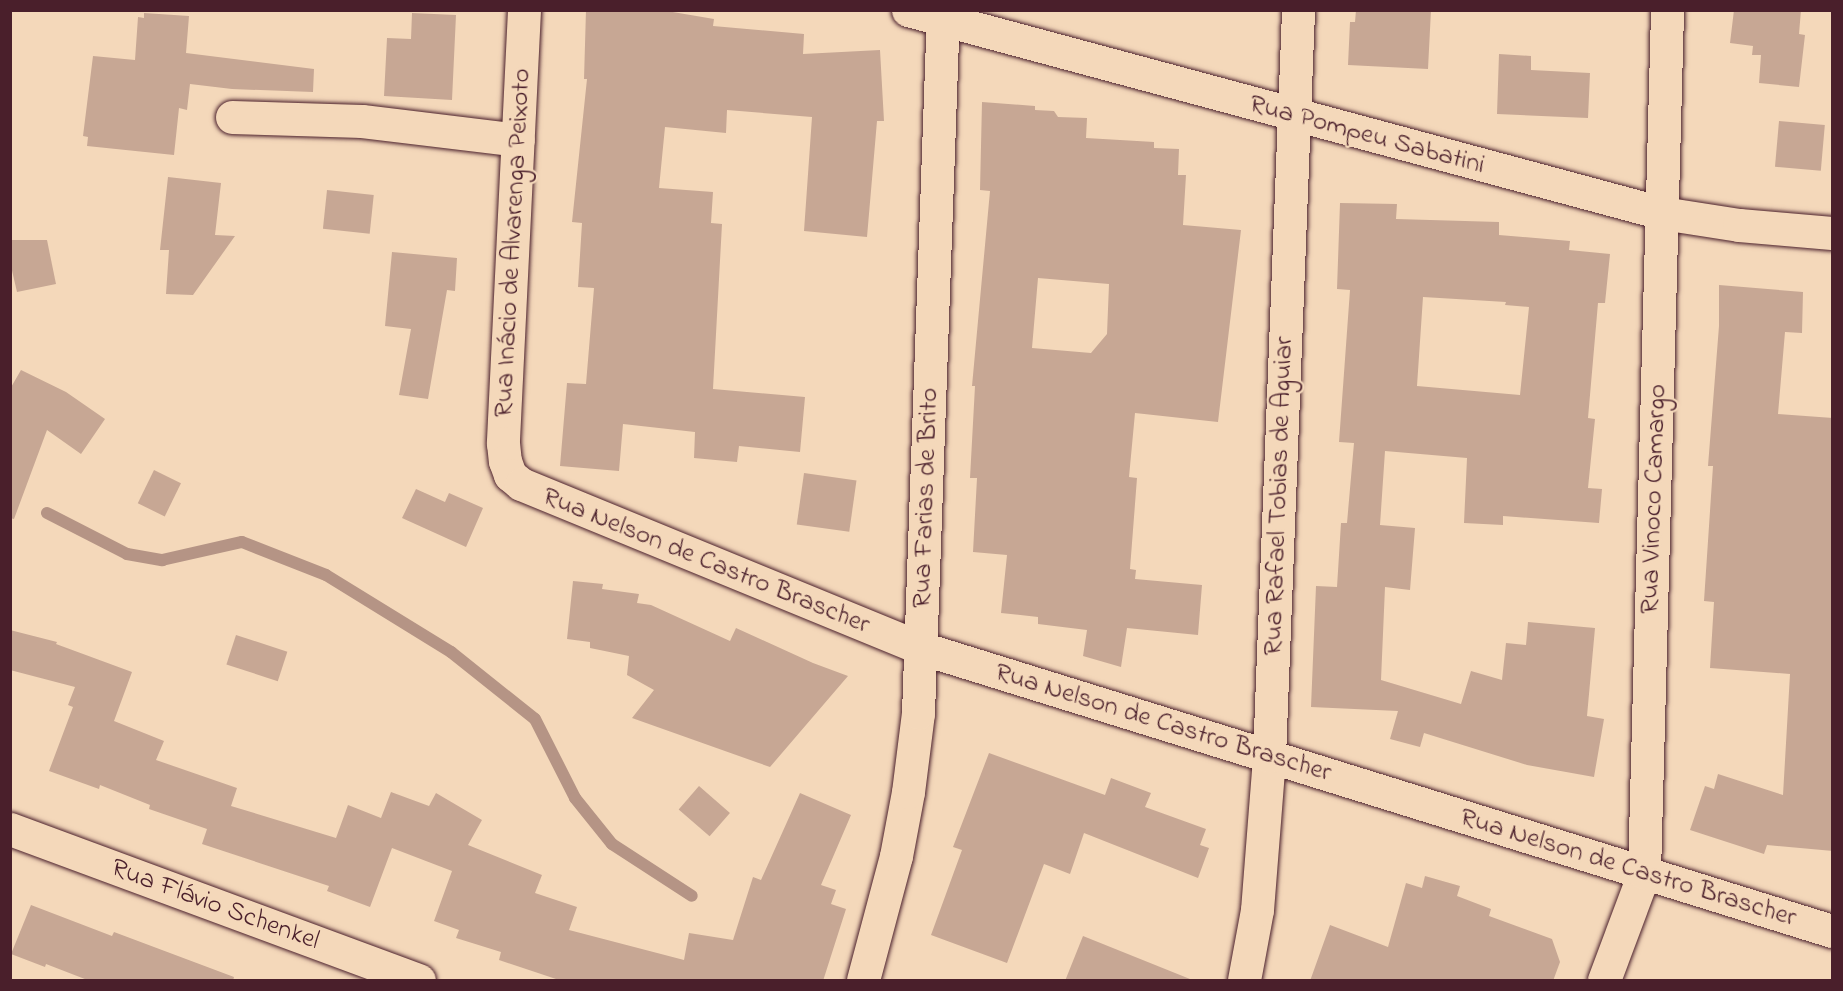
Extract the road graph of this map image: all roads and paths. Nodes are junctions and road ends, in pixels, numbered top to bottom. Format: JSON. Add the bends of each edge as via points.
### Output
{"nodes":[{"id":1,"x":524,"y":10,"type":"edge"},
{"id":2,"x":908,"y":10,"type":"edge"},
{"id":3,"x":1298,"y":10,"type":"edge"},
{"id":4,"x":1667,"y":10,"type":"edge"},
{"id":5,"x":943,"y":15,"type":"edge"},
{"id":6,"x":1294,"y":116,"type":"junction"},
{"id":7,"x":232,"y":117,"type":"dead end"},
{"id":8,"x":518,"y":140,"type":"junction"},
{"id":9,"x":1662,"y":213,"type":"junction"},
{"id":10,"x":1833,"y":233,"type":"edge"},
{"id":11,"x":510,"y":475,"type":"joint"},
{"id":12,"x":921,"y":648,"type":"junction"},
{"id":13,"x":1269,"y":756,"type":"junction"},
{"id":14,"x":10,"y":829,"type":"edge"},
{"id":15,"x":1644,"y":873,"type":"junction"},
{"id":16,"x":1833,"y":932,"type":"edge"},
{"id":17,"x":401,"y":978,"type":"edge"},
{"id":18,"x":863,"y":981,"type":"edge"},
{"id":19,"x":1244,"y":981,"type":"edge"},
{"id":20,"x":1604,"y":981,"type":"edge"}],
"edges":[{"from":1,"to":8,"type":"street","name":"Rua Inácio de Alvarenga Peixoto"},
{"from":2,"to":5,"type":"street","name":"Rua Pompeu Sabatini"},
{"from":3,"to":6,"type":"street","name":"Rua Rafael Tobias de Aguiar"},
{"from":4,"to":9,"type":"street","name":"Rua Vinoco Camargo"},
{"from":5,"to":6,"type":"street","name":"Rua Pompeu Sabatini"},
{"from":5,"to":12,"type":"street","name":"Rua Farias de Brito"},
{"from":6,"to":9,"type":"street","name":"Rua Pompeu Sabatini"},
{"from":6,"to":13,"type":"street","name":"Rua Rafael Tobias de Aguiar"},
{"from":7,"to":8,"type":"street","via":[[362,121]]},
{"from":8,"to":11,"type":"street","name":"Rua Inácio de Alvarenga Peixoto","via":[[504,443]]},
{"from":9,"to":10,"type":"street","name":"Rua Pompeu Sabatini"},
{"from":9,"to":15,"type":"street","name":"Rua Vinoco Camargo"},
{"from":11,"to":12,"type":"street","name":"Rua Nelson de Castro Brascher","via":[[534,492]]},
{"from":12,"to":13,"type":"street","name":"Rua Nelson de Castro Brascher"},
{"from":12,"to":18,"type":"street","name":"Rua Farias de Brito","via":[[908,792],[896,856]]},
{"from":13,"to":15,"type":"street","name":"Rua Nelson de Castro Brascher"},
{"from":13,"to":19,"type":"street","name":"Rua Rafael Tobias de Aguiar","via":[[1257,910]]},
{"from":14,"to":17,"type":"street","name":"Rua Flávio Schenkel"},
{"from":15,"to":16,"type":"street","name":"Rua Nelson de Castro Brascher"},
{"from":15,"to":20,"type":"street","name":"Rua Vinoco Camargo"}]}
